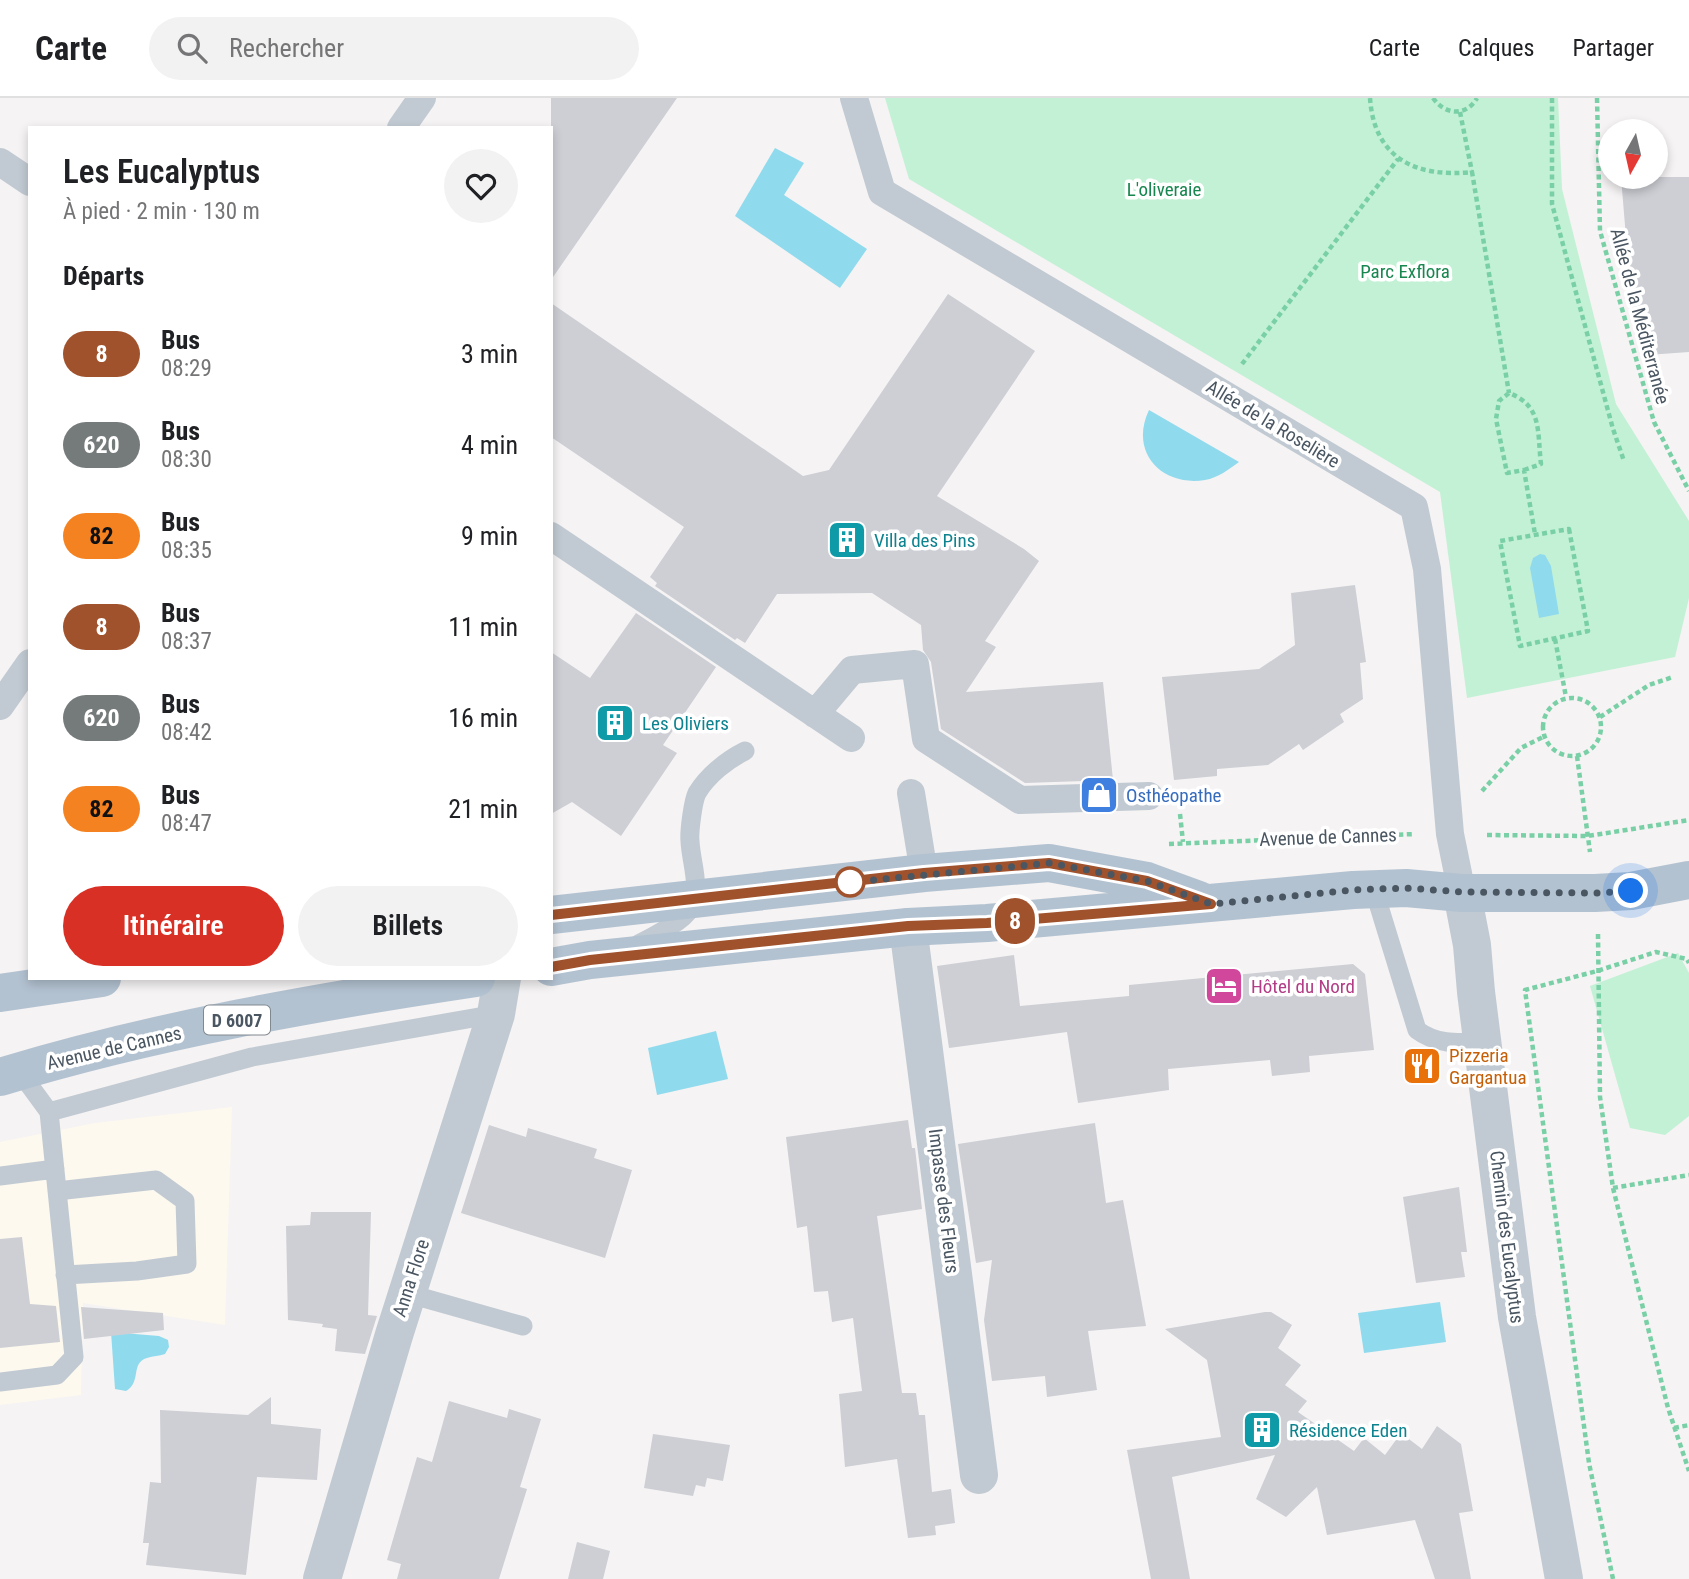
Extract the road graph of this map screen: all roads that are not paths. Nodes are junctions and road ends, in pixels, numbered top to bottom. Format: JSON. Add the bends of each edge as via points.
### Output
{"nodes":[{"id":1,"x":422,"y":98,"type":"edge"},
{"id":2,"x":854,"y":98,"type":"edge"},
{"id":3,"x":402,"y":126,"type":"edge"},
{"id":4,"x":0,"y":162,"type":"edge"},
{"id":5,"x":28,"y":181,"type":"edge"},
{"id":6,"x":553,"y":537,"type":"edge"},
{"id":7,"x":28,"y":666,"type":"edge"},
{"id":8,"x":0,"y":706,"type":"edge"},
{"id":9,"x":815,"y":714,"type":"junction"},
{"id":10,"x":851,"y":738,"type":"dead end"},
{"id":11,"x":745,"y":751,"type":"dead end"},
{"id":12,"x":911,"y":793,"type":"dead end"},
{"id":13,"x":1149,"y":796,"type":"dead end"},
{"id":14,"x":924,"y":873,"type":"junction"},
{"id":15,"x":1689,"y":880,"type":"edge"},
{"id":16,"x":1374,"y":890,"type":"junction"},
{"id":17,"x":1462,"y":892,"type":"junction"},
{"id":18,"x":694,"y":899,"type":"junction"},
{"id":19,"x":1211,"y":904,"type":"junction"},
{"id":20,"x":553,"y":915,"type":"edge"},
{"id":21,"x":908,"y":926,"type":"junction"},
{"id":22,"x":610,"y":958,"type":"junction"},
{"id":23,"x":553,"y":967,"type":"edge"},
{"id":24,"x":88,"y":980,"type":"edge"},
{"id":25,"x":463,"y":980,"type":"edge"},
{"id":26,"x":0,"y":993,"type":"edge"},
{"id":27,"x":499,"y":996,"type":"edge"},
{"id":28,"x":1482,"y":1042,"type":"junction"},
{"id":29,"x":9,"y":1074,"type":"edge"},
{"id":30,"x":49,"y":1112,"type":"junction"},
{"id":31,"x":55,"y":1170,"type":"junction"},
{"id":32,"x":0,"y":1176,"type":"edge"},
{"id":33,"x":57,"y":1191,"type":"junction"},
{"id":34,"x":65,"y":1275,"type":"junction"},
{"id":35,"x":407,"y":1293,"type":"junction"},
{"id":36,"x":523,"y":1326,"type":"dead end"},
{"id":37,"x":0,"y":1382,"type":"edge"},
{"id":38,"x":979,"y":1475,"type":"dead end"},
{"id":39,"x":322,"y":1579,"type":"edge"},
{"id":40,"x":1564,"y":1579,"type":"edge"}],
"edges":[{"from":1,"to":3,"type":"street"},
{"from":2,"to":17,"type":"street","name":"Allée de la Roselière","via":[[882,192],[1414,507],[1427,569],[1450,834]]},
{"from":4,"to":5,"type":"street"},
{"from":6,"to":9,"type":"street"},
{"from":7,"to":8,"type":"street"},
{"from":9,"to":10,"type":"street"},
{"from":9,"to":13,"type":"street","via":[[852,670],[915,664],[926,739],[1020,800]]},
{"from":11,"to":18,"type":"lane","via":[[727,760],[696,795],[689,839],[696,880]]},
{"from":12,"to":14,"type":"street"},
{"from":14,"to":18,"type":"main road"},
{"from":14,"to":19,"type":"main road","via":[[1049,863],[1147,881]]},
{"from":15,"to":17,"type":"main road","via":[[1595,893]]},
{"from":16,"to":17,"type":"main road"},
{"from":16,"to":19,"type":"main road"},
{"from":16,"to":28,"type":"lane","via":[[1417,1030],[1428,1039]]},
{"from":17,"to":28,"type":"street","name":"Chemin des Eucalyptus"},
{"from":18,"to":20,"type":"main road"},
{"from":18,"to":22,"type":"lane","via":[[689,912]]},
{"from":19,"to":21,"type":"main road"},
{"from":21,"to":22,"type":"main road"},
{"from":21,"to":38,"type":"street","name":"Impasse des Fleurs"},
{"from":22,"to":23,"type":"main road"},
{"from":24,"to":26,"type":"main road"},
{"from":25,"to":29,"type":"main road","name":"Avenue de Cannes","number":"D 6007","via":[[335,999]]},
{"from":27,"to":30,"type":"lane"},
{"from":27,"to":35,"type":"street","name":"Anna Flore"},
{"from":28,"to":40,"type":"street","name":"Chemin des Eucalyptus","via":[[1517,1317]]},
{"from":29,"to":30,"type":"lane"},
{"from":30,"to":31,"type":"lane"},
{"from":31,"to":32,"type":"lane"},
{"from":31,"to":33,"type":"lane"},
{"from":33,"to":34,"type":"lane"},
{"from":33,"to":34,"type":"lane","via":[[156,1180],[185,1201],[187,1264]]},
{"from":34,"to":37,"type":"lane","via":[[74,1357],[57,1375]]},
{"from":35,"to":36,"type":"lane"},
{"from":35,"to":39,"type":"street","name":"Anna Flore"}]}
